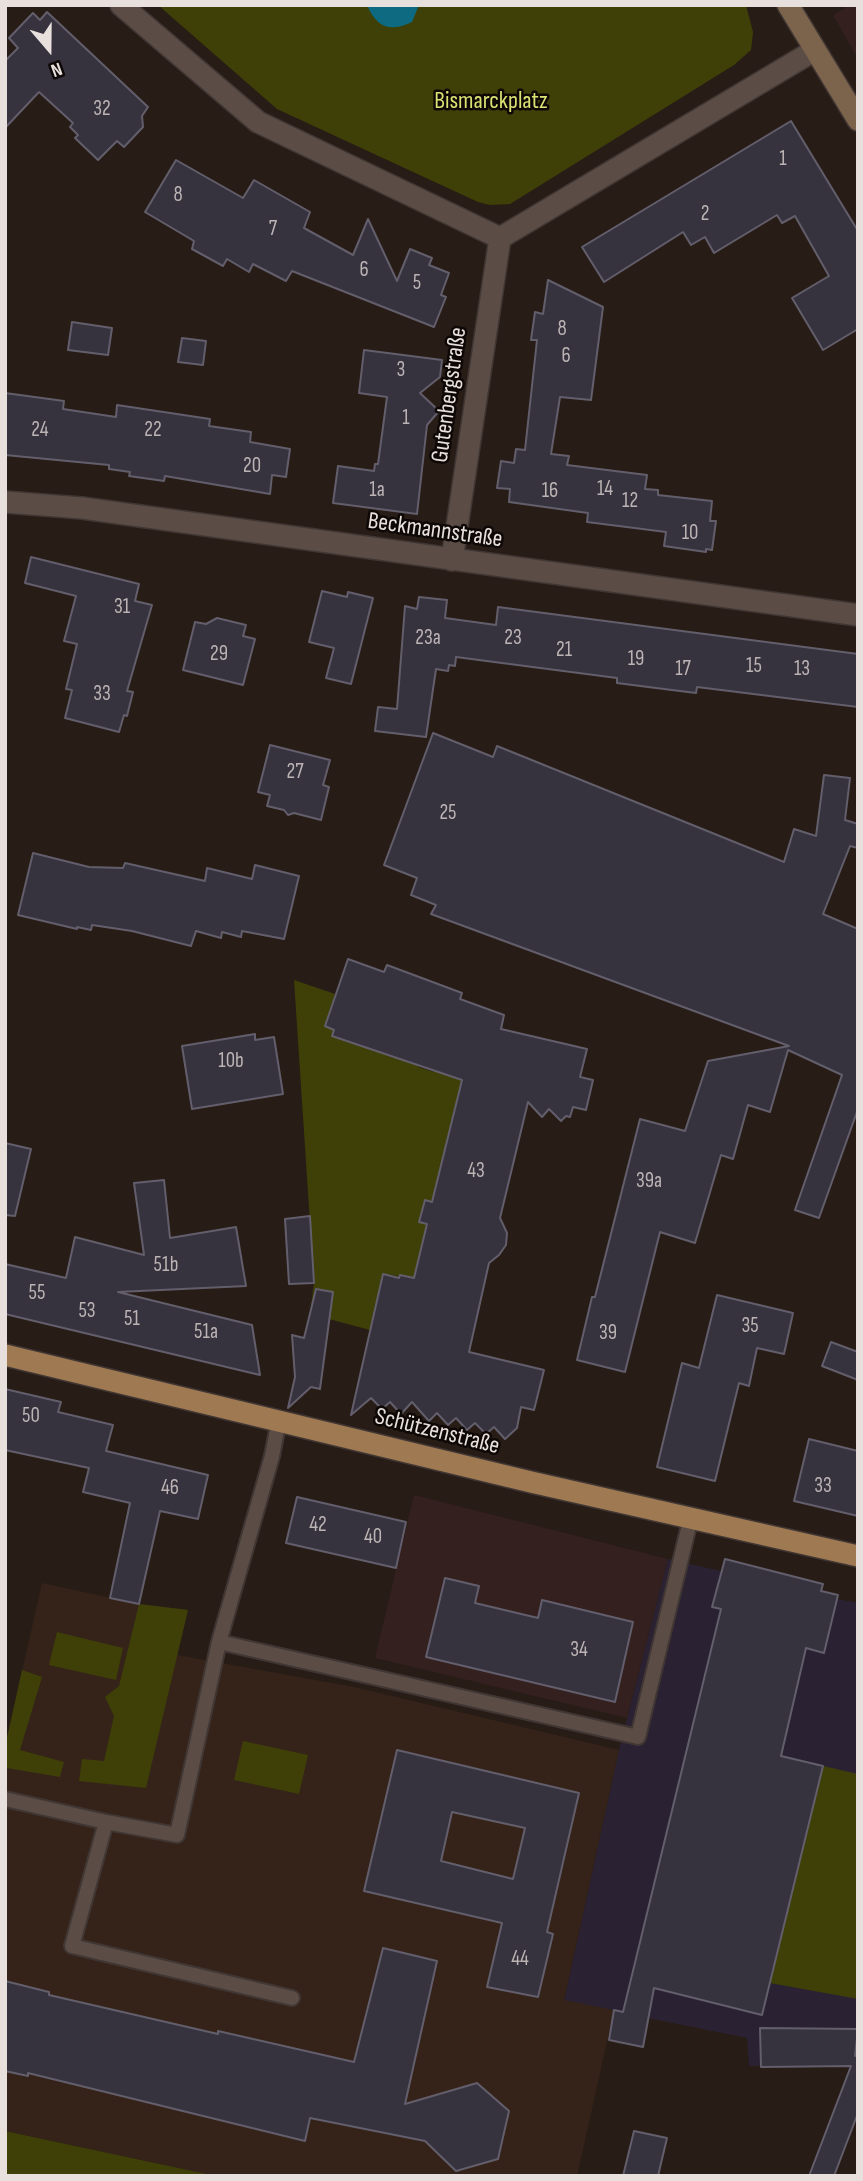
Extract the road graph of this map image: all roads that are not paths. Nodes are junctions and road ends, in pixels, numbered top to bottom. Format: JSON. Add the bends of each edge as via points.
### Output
{"nodes":[{"id":1,"x":121,"y":5,"type":"edge"},
{"id":2,"x":788,"y":5,"type":"edge"},
{"id":3,"x":815,"y":50,"type":"junction"},
{"id":4,"x":858,"y":120,"type":"edge"},
{"id":5,"x":500,"y":237,"type":"junction"},
{"id":6,"x":5,"y":502,"type":"edge"},
{"id":7,"x":452,"y":560,"type":"junction"},
{"id":8,"x":858,"y":615,"type":"edge"},
{"id":9,"x":6,"y":1356,"type":"edge"},
{"id":10,"x":279,"y":1420,"type":"junction"},
{"id":11,"x":691,"y":1517,"type":"junction"},
{"id":12,"x":858,"y":1556,"type":"edge"},
{"id":13,"x":219,"y":1642,"type":"junction"},
{"id":14,"x":5,"y":1799,"type":"edge"},
{"id":15,"x":106,"y":1822,"type":"junction"},
{"id":16,"x":292,"y":1998,"type":"dead end"}],
"edges":[{"from":1,"to":5,"type":"street","via":[[258,122]]},
{"from":2,"to":3,"type":"main road"},
{"from":3,"to":4,"type":"main road"},
{"from":3,"to":5,"type":"street"},
{"from":5,"to":7,"type":"street","name":"Gutenbergstraße"},
{"from":6,"to":7,"type":"street","name":"Beckmannstraße","via":[[82,508]]},
{"from":7,"to":8,"type":"street","name":"Beckmannstraße"},
{"from":9,"to":10,"type":"main road","name":"Schützenstraße"},
{"from":10,"to":11,"type":"main road","name":"Schützenstraße"},
{"from":10,"to":13,"type":"lane"},
{"from":11,"to":12,"type":"main road","name":"Schützenstraße"},
{"from":11,"to":13,"type":"lane","via":[[638,1737]]},
{"from":13,"to":15,"type":"lane","via":[[177,1835]]},
{"from":14,"to":15,"type":"lane"},
{"from":15,"to":16,"type":"lane","via":[[72,1946]]}]}
